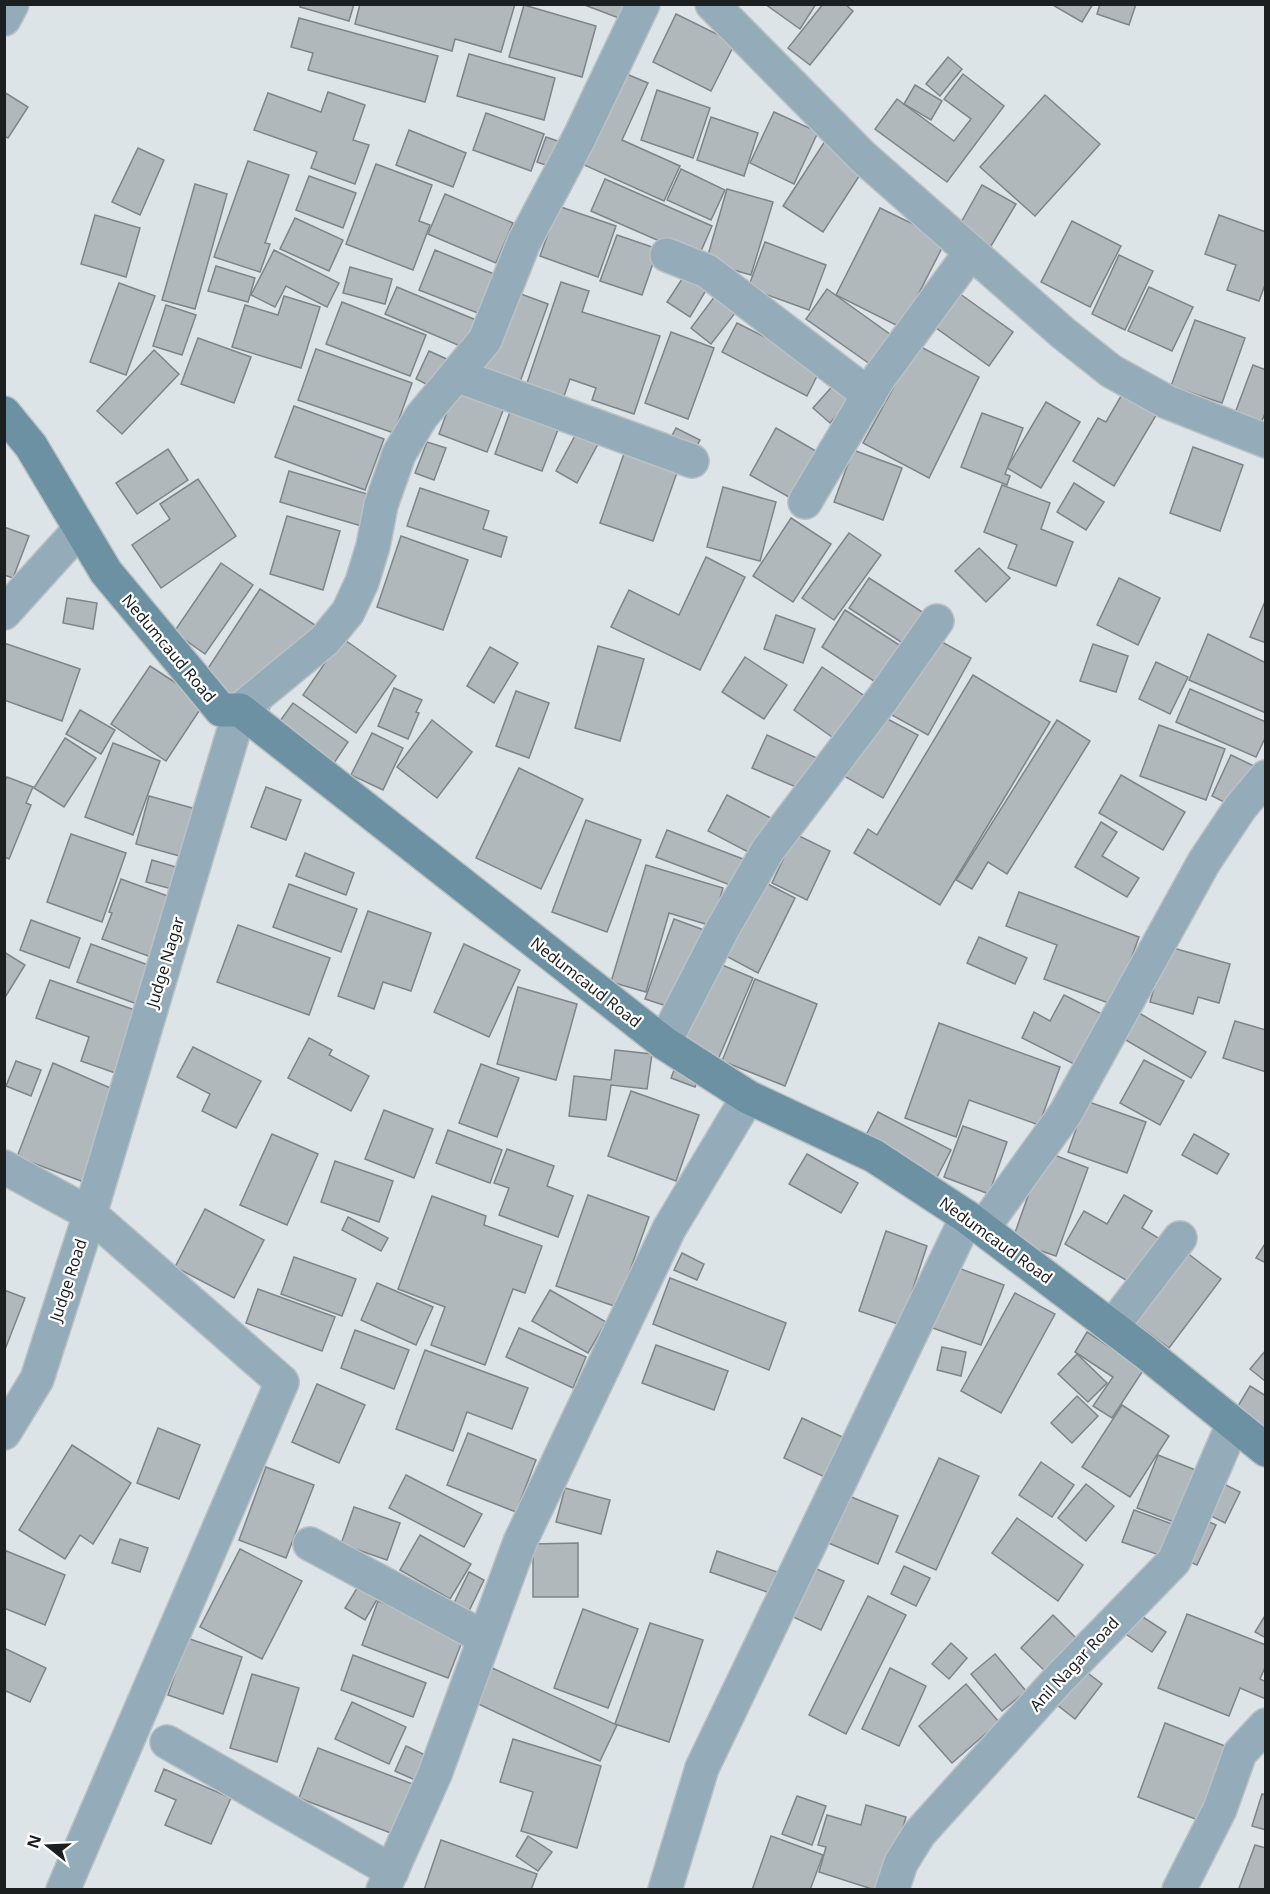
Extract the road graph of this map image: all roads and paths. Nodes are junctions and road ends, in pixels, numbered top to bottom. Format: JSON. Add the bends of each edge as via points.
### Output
{"nodes":[{"id":1,"x":12,"y":4,"type":"edge"},
{"id":2,"x":642,"y":4,"type":"edge"},
{"id":3,"x":712,"y":4,"type":"edge"},
{"id":4,"x":4,"y":19,"type":"edge"},
{"id":5,"x":971,"y":252,"type":"junction"},
{"id":6,"x":667,"y":255,"type":"dead end"},
{"id":7,"x":456,"y":375,"type":"junction"},
{"id":8,"x":869,"y":395,"type":"junction"},
{"id":9,"x":4,"y":413,"type":"edge"},
{"id":10,"x":1266,"y":441,"type":"edge"},
{"id":11,"x":692,"y":460,"type":"dead end"},
{"id":12,"x":805,"y":502,"type":"dead end"},
{"id":13,"x":80,"y":529,"type":"junction"},
{"id":14,"x":4,"y":613,"type":"edge"},
{"id":15,"x":937,"y":621,"type":"dead end"},
{"id":16,"x":240,"y":710,"type":"junction"},
{"id":17,"x":1266,"y":777,"type":"edge"},
{"id":18,"x":664,"y":1043,"type":"junction"},
{"id":19,"x":748,"y":1097,"type":"junction"},
{"id":20,"x":4,"y":1167,"type":"edge"},
{"id":21,"x":90,"y":1214,"type":"junction"},
{"id":22,"x":975,"y":1223,"type":"junction"},
{"id":23,"x":1180,"y":1238,"type":"dead end"},
{"id":24,"x":1112,"y":1327,"type":"junction"},
{"id":25,"x":1233,"y":1424,"type":"junction"},
{"id":26,"x":4,"y":1433,"type":"edge"},
{"id":27,"x":1266,"y":1450,"type":"edge"},
{"id":28,"x":310,"y":1544,"type":"dead end"},
{"id":29,"x":485,"y":1638,"type":"junction"},
{"id":30,"x":1266,"y":1725,"type":"edge"},
{"id":31,"x":167,"y":1742,"type":"dead end"},
{"id":32,"x":387,"y":1880,"type":"edge"},
{"id":33,"x":63,"y":1890,"type":"edge"},
{"id":34,"x":665,"y":1890,"type":"edge"},
{"id":35,"x":892,"y":1890,"type":"edge"},
{"id":36,"x":1179,"y":1890,"type":"edge"}],
"edges":[{"from":1,"to":4,"type":"street"},
{"from":2,"to":7,"type":"street","via":[[580,136],[524,242],[485,340]]},
{"from":3,"to":5,"type":"street","via":[[862,156]]},
{"from":5,"to":8,"type":"street"},
{"from":5,"to":10,"type":"street","via":[[1111,371],[1167,402]]},
{"from":6,"to":8,"type":"street","via":[[707,271]]},
{"from":7,"to":11,"type":"street"},
{"from":7,"to":16,"type":"street","via":[[421,417],[399,454],[381,505],[362,582],[348,612],[325,640]]},
{"from":8,"to":12,"type":"street"},
{"from":9,"to":13,"type":"main road","name":"Nedumcaud Road","via":[[31,446]]},
{"from":13,"to":14,"type":"street"},
{"from":13,"to":16,"type":"main road","name":"Nedumcaud Road","via":[[106,572],[221,710]]},
{"from":15,"to":18,"type":"street","via":[[768,850]]},
{"from":16,"to":18,"type":"main road","name":"Nedumcaud Road"},
{"from":16,"to":21,"type":"street","name":"Judge Nagar"},
{"from":17,"to":22,"type":"street","via":[[1204,862],[1065,1113]]},
{"from":18,"to":19,"type":"main road","name":"Nedumcaud Road"},
{"from":19,"to":22,"type":"main road","name":"Nedumcaud Road","via":[[874,1156]]},
{"from":19,"to":29,"type":"street","via":[[669,1229],[520,1542]]},
{"from":20,"to":21,"type":"street"},
{"from":21,"to":26,"type":"street","name":"Judge Road","via":[[37,1379]]},
{"from":21,"to":33,"type":"street","via":[[282,1382]]},
{"from":22,"to":24,"type":"main road","name":"Nedumcaud Road"},
{"from":22,"to":34,"type":"street","via":[[702,1768]]},
{"from":23,"to":24,"type":"street"},
{"from":24,"to":25,"type":"main road","name":"Nedumcaud Road"},
{"from":25,"to":27,"type":"main road","name":"Nedumcaud Road"},
{"from":25,"to":35,"type":"street","name":"Anil Nagar Road","via":[[1174,1561],[1058,1680],[919,1834],[901,1863]]},
{"from":28,"to":29,"type":"street"},
{"from":29,"to":32,"type":"street","via":[[435,1774]]},
{"from":30,"to":36,"type":"street","via":[[1240,1753],[1220,1809]]},
{"from":31,"to":32,"type":"street"}]}
